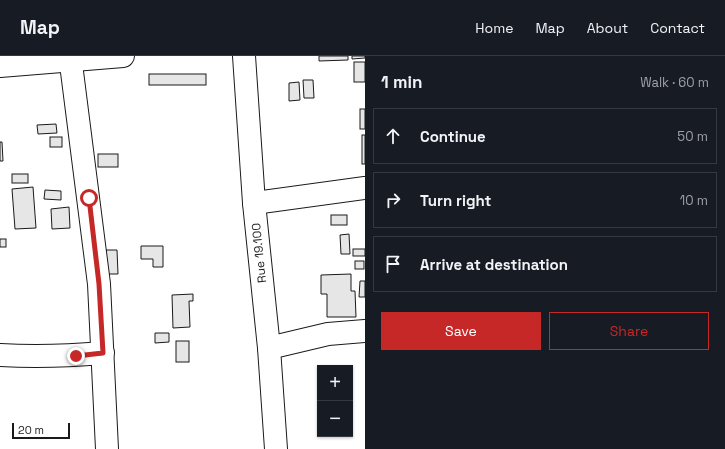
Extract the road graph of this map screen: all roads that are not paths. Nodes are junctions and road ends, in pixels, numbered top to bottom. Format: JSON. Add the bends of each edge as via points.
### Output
{"nodes":[{"id":1,"x":123,"y":56,"type":"edge"},
{"id":2,"x":244,"y":56,"type":"edge"},
{"id":3,"x":70,"y":58,"type":"edge"},
{"id":4,"x":0,"y":66,"type":"edge"},
{"id":5,"x":365,"y":188,"type":"edge"},
{"id":6,"x":254,"y":202,"type":"junction"},
{"id":7,"x":365,"y":331,"type":"edge"},
{"id":8,"x":269,"y":348,"type":"junction"},
{"id":9,"x":103,"y":353,"type":"junction"},
{"id":10,"x":0,"y":355,"type":"edge"},
{"id":11,"x":107,"y":449,"type":"edge"},
{"id":12,"x":276,"y":449,"type":"edge"}],
"edges":[{"from":1,"to":3,"type":"street"},
{"from":2,"to":6,"type":"street","name":"Rue 19.100"},
{"from":3,"to":4,"type":"street"},
{"from":3,"to":9,"type":"street","via":[[99,284]]},
{"from":5,"to":6,"type":"street"},
{"from":6,"to":8,"type":"street","name":"Rue 19.100"},
{"from":7,"to":8,"type":"street","via":[[328,334]]},
{"from":8,"to":12,"type":"street","name":"Rue 19.100"},
{"from":9,"to":10,"type":"street","via":[[69,356]]},
{"from":9,"to":11,"type":"street"}]}
